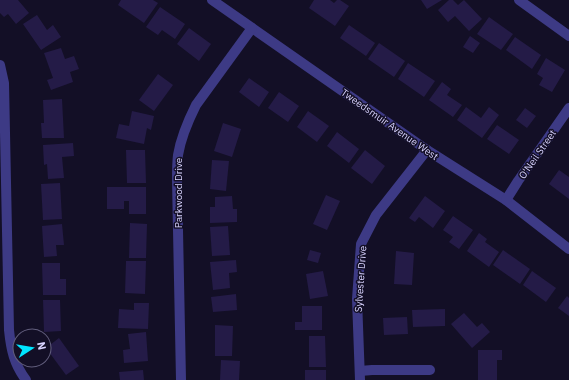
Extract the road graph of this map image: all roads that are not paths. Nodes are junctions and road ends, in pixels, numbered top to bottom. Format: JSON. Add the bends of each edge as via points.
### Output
{"nodes":[{"id":1,"x":212,"y":0,"type":"edge"},
{"id":2,"x":519,"y":0,"type":"edge"},
{"id":3,"x":252,"y":28,"type":"junction"},
{"id":4,"x":569,"y":36,"type":"edge"},
{"id":5,"x":0,"y":65,"type":"edge"},
{"id":6,"x":569,"y":108,"type":"edge"},
{"id":7,"x":427,"y":150,"type":"junction"},
{"id":8,"x":506,"y":200,"type":"junction"},
{"id":9,"x":569,"y":249,"type":"edge"},
{"id":10,"x":430,"y":370,"type":"dead end"},
{"id":11,"x":360,"y":376,"type":"edge"},
{"id":12,"x":26,"y":380,"type":"edge"},
{"id":13,"x":181,"y":380,"type":"edge"}],
"edges":[{"from":1,"to":3,"type":"street","name":"Tweedsmuir Avenue West"},
{"from":2,"to":4,"type":"street"},
{"from":3,"to":7,"type":"street","name":"Tweedsmuir Avenue West"},
{"from":3,"to":13,"type":"street","name":"Parkwood Drive","via":[[196,105],[183,134],[178,156]]},
{"from":5,"to":12,"type":"street","via":[[4,83],[9,330],[15,360]]},
{"from":6,"to":8,"type":"street","name":"O'Neil Street"},
{"from":7,"to":8,"type":"street","name":"Tweedsmuir Avenue West"},
{"from":7,"to":11,"type":"street","name":"Sylvester Drive","via":[[376,214],[361,244],[357,299]]},
{"from":8,"to":9,"type":"street","name":"Tweedsmuir Avenue West"},
{"from":10,"to":11,"type":"street","via":[[372,370]]}]}
